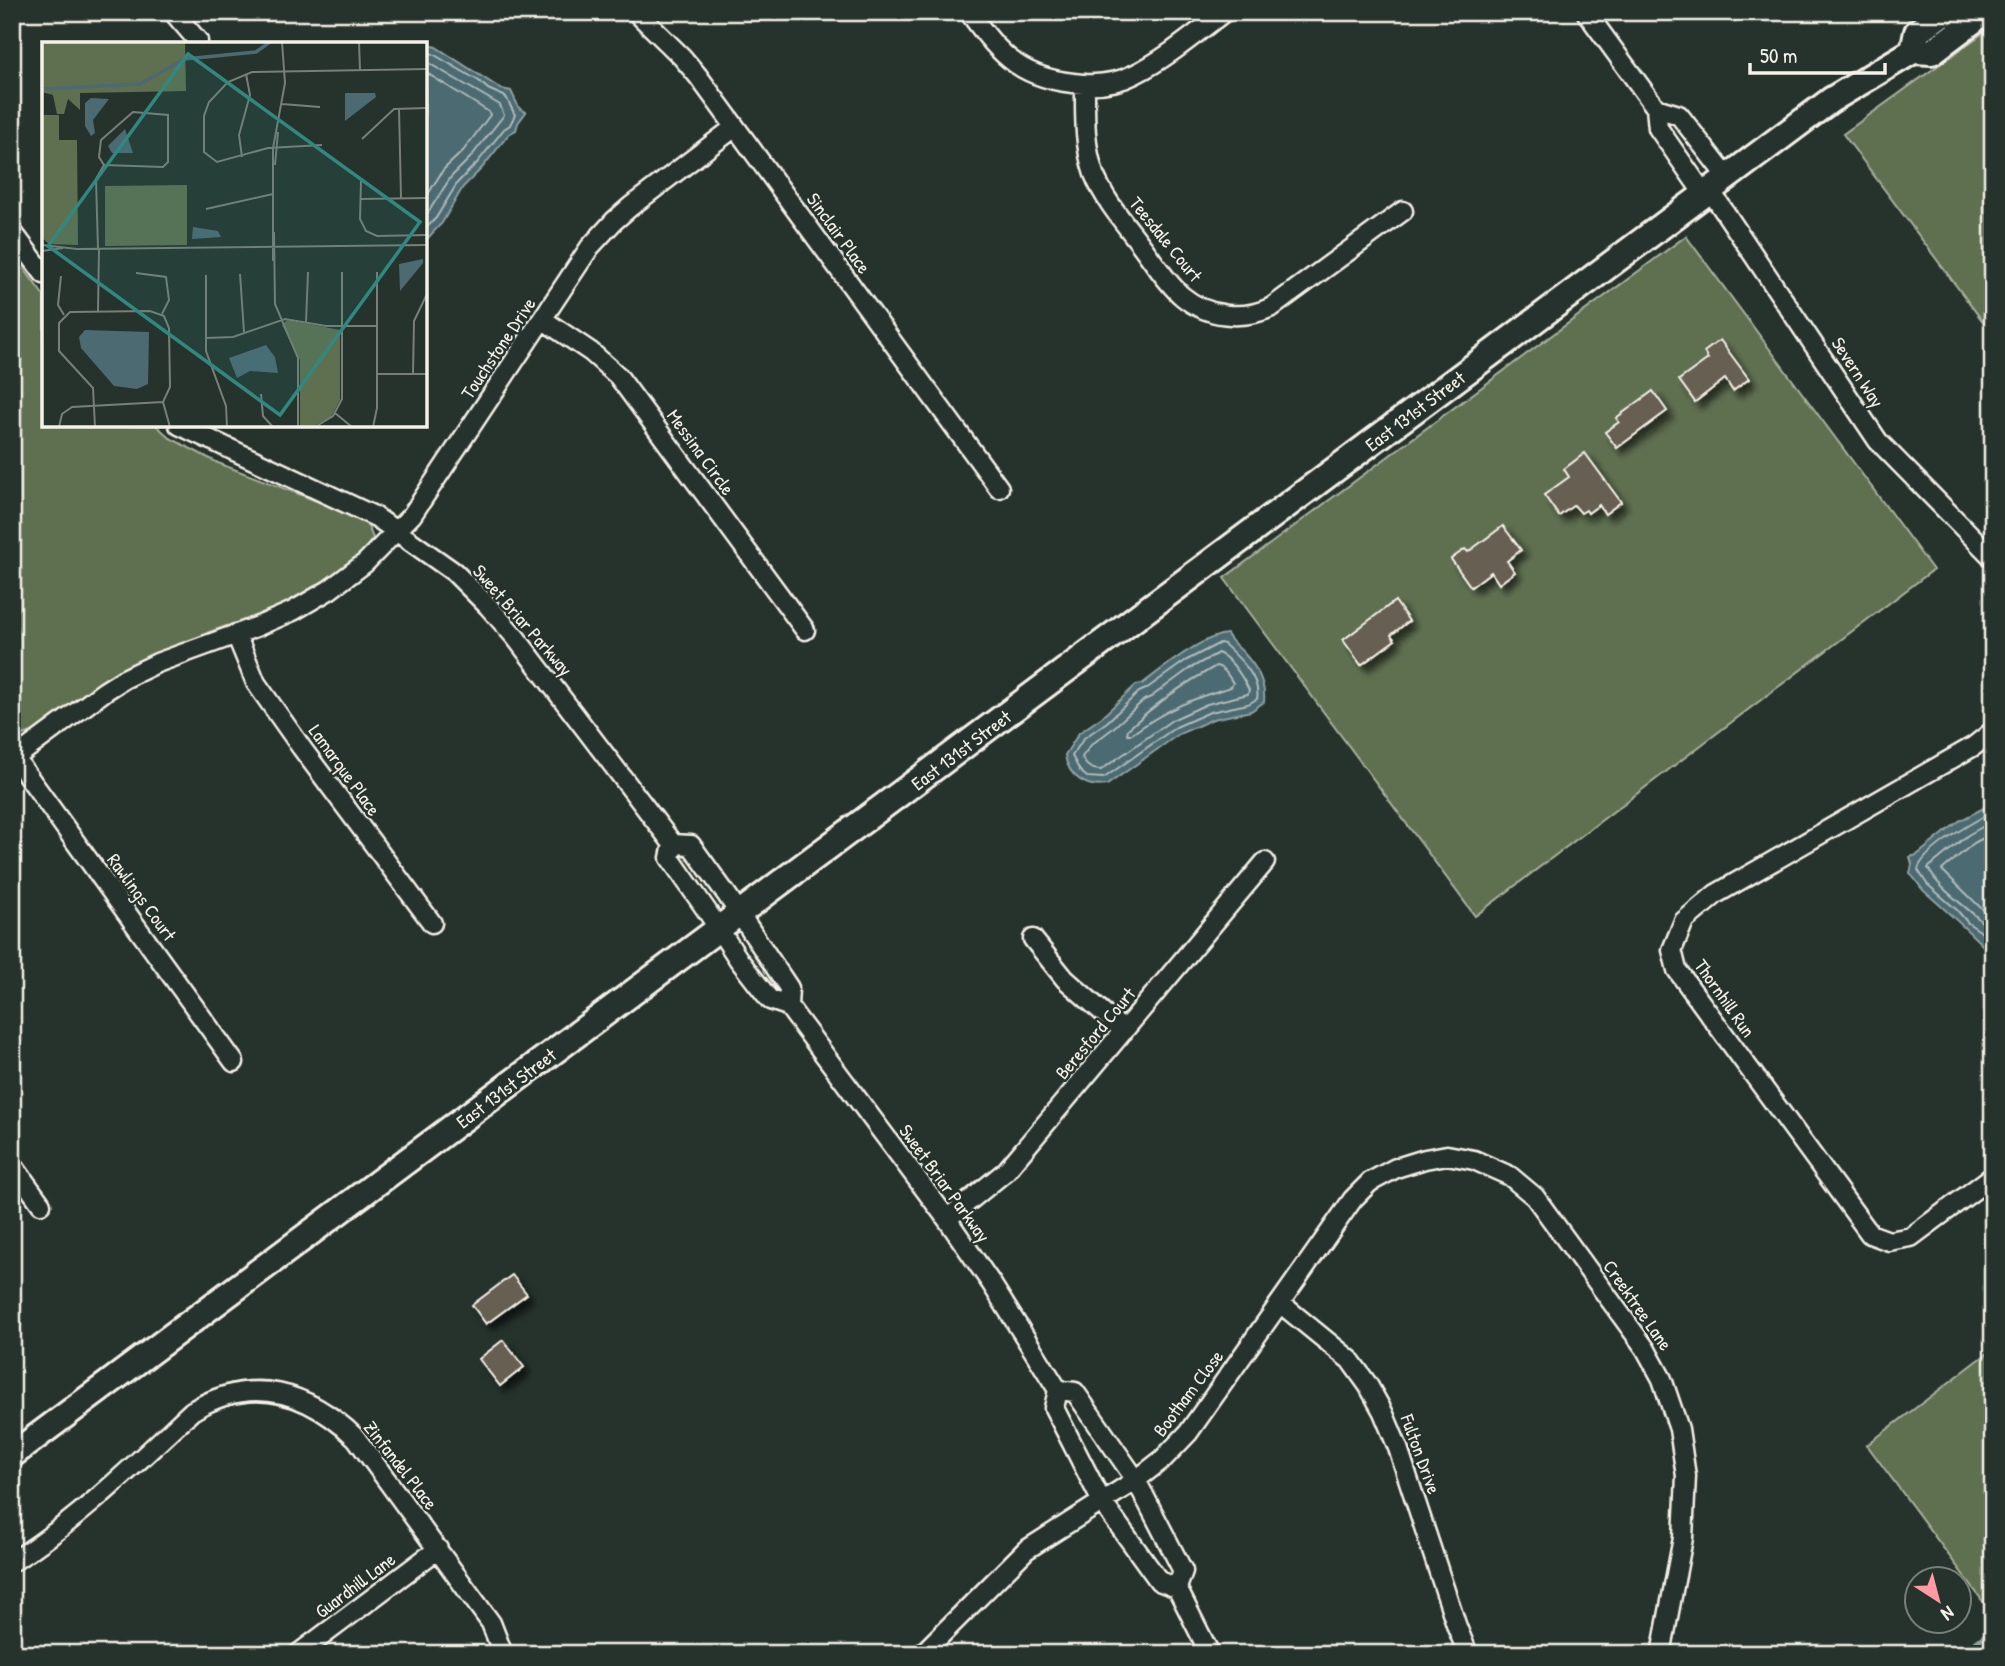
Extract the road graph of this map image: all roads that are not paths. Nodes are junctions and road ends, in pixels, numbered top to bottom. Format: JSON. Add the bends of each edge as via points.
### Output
{"nodes":[{"id":1,"x":173,"y":12,"type":"edge"},
{"id":2,"x":636,"y":12,"type":"edge"},
{"id":3,"x":969,"y":12,"type":"edge"},
{"id":4,"x":1224,"y":12,"type":"edge"},
{"id":5,"x":1586,"y":12,"type":"edge"},
{"id":6,"x":1944,"y":12,"type":"edge"},
{"id":7,"x":1985,"y":12,"type":"edge"},
{"id":8,"x":198,"y":41,"type":"dead end"},
{"id":9,"x":1913,"y":51,"type":"junction"},
{"id":10,"x":1085,"y":84,"type":"junction"},
{"id":11,"x":1656,"y":108,"type":"junction"},
{"id":12,"x":735,"y":127,"type":"junction"},
{"id":13,"x":1714,"y":187,"type":"junction"},
{"id":14,"x":1404,"y":211,"type":"dead end"},
{"id":15,"x":12,"y":231,"type":"edge"},
{"id":16,"x":42,"y":271,"type":"edge"},
{"id":17,"x":542,"y":319,"type":"junction"},
{"id":18,"x":183,"y":427,"type":"edge"},
{"id":19,"x":999,"y":488,"type":"dead end"},
{"id":20,"x":397,"y":531,"type":"junction"},
{"id":21,"x":1993,"y":558,"type":"edge"},
{"id":22,"x":805,"y":631,"type":"dead end"},
{"id":23,"x":236,"y":634,"type":"junction"},
{"id":24,"x":1993,"y":731,"type":"edge"},
{"id":25,"x":13,"y":757,"type":"edge"},
{"id":26,"x":673,"y":844,"type":"junction"},
{"id":27,"x":1265,"y":862,"type":"dead end"},
{"id":28,"x":740,"y":914,"type":"junction"},
{"id":29,"x":432,"y":923,"type":"dead end"},
{"id":30,"x":720,"y":929,"type":"junction"},
{"id":31,"x":1033,"y":939,"type":"dead end"},
{"id":32,"x":788,"y":1006,"type":"junction"},
{"id":33,"x":1124,"y":1031,"type":"junction"},
{"id":34,"x":234,"y":1062,"type":"dead end"},
{"id":35,"x":1425,"y":1159,"type":"joint"},
{"id":36,"x":12,"y":1164,"type":"edge"},
{"id":37,"x":1993,"y":1176,"type":"edge"},
{"id":38,"x":41,"y":1204,"type":"dead end"},
{"id":39,"x":947,"y":1219,"type":"junction"},
{"id":40,"x":1280,"y":1303,"type":"junction"},
{"id":41,"x":1058,"y":1390,"type":"junction"},
{"id":42,"x":12,"y":1455,"type":"edge"},
{"id":43,"x":1136,"y":1480,"type":"junction"},
{"id":44,"x":1102,"y":1502,"type":"junction"},
{"id":45,"x":438,"y":1549,"type":"junction"},
{"id":46,"x":12,"y":1562,"type":"edge"},
{"id":47,"x":1177,"y":1588,"type":"junction"},
{"id":48,"x":298,"y":1654,"type":"edge"},
{"id":49,"x":503,"y":1654,"type":"edge"},
{"id":50,"x":922,"y":1654,"type":"edge"},
{"id":51,"x":1210,"y":1654,"type":"edge"},
{"id":52,"x":1468,"y":1654,"type":"edge"},
{"id":53,"x":1661,"y":1654,"type":"edge"}],
"edges":[{"from":1,"to":8,"type":"street"},
{"from":2,"to":12,"type":"street","name":"Sinclair Place","via":[[682,57]]},
{"from":3,"to":10,"type":"street","via":[[999,50],[1022,68],[1052,81]]},
{"from":4,"to":10,"type":"street","via":[[1132,76]]},
{"from":5,"to":11,"type":"street"},
{"from":6,"to":9,"type":"street","name":"East 131st Street","via":[[1917,32]]},
{"from":7,"to":9,"type":"street","name":"East 131st Street","via":[[1932,51]]},
{"from":9,"to":13,"type":"street","name":"East 131st Street","via":[[1832,100]]},
{"from":10,"to":14,"type":"street","name":"Teesdale Court","via":[[1088,151],[1101,190],[1176,289],[1214,313],[1247,316],[1272,307]]},
{"from":11,"to":13,"type":"street","via":[[1658,128]]},
{"from":11,"to":13,"type":"street","via":[[1679,115]]},
{"from":12,"to":17,"type":"street","name":"Touchstone Drive","via":[[614,221],[590,247]]},
{"from":12,"to":19,"type":"street","name":"Sinclair Place"},
{"from":13,"to":21,"type":"street","name":"Severn Way","via":[[1878,441]]},
{"from":13,"to":28,"type":"street","name":"East 131st Street"},
{"from":15,"to":16,"type":"street"},
{"from":17,"to":20,"type":"street","name":"Touchstone Drive"},
{"from":17,"to":22,"type":"street","name":"Messina Circle","via":[[618,376]]},
{"from":18,"to":20,"type":"street","name":"Sweet Briar Parkway","via":[[365,511]]},
{"from":20,"to":23,"type":"street","name":"Touchstone Drive","via":[[329,590],[293,611]]},
{"from":20,"to":26,"type":"street","name":"Sweet Briar Parkway","via":[[454,572],[488,606]]},
{"from":23,"to":25,"type":"street","name":"Touchstone Drive","via":[[124,679]]},
{"from":23,"to":29,"type":"street","name":"Lamarque Place","via":[[256,683]]},
{"from":24,"to":37,"type":"street","name":"Thornhill Run","via":[[1716,894],[1684,921],[1672,950],[1677,970],[1870,1234],[1889,1241],[1911,1237]]},
{"from":25,"to":34,"type":"street","name":"Rawlings Court"},
{"from":26,"to":28,"type":"street","name":"Sweet Briar Parkway","via":[[691,845]]},
{"from":26,"to":30,"type":"street","name":"Sweet Briar Parkway","via":[[670,858]]},
{"from":27,"to":33,"type":"street","name":"Beresford Court"},
{"from":28,"to":30,"type":"street","name":"East 131st Street"},
{"from":28,"to":32,"type":"street","name":"Sweet Briar Parkway","via":[[789,988]]},
{"from":30,"to":32,"type":"street","name":"Sweet Briar Parkway","via":[[770,1000]]},
{"from":30,"to":42,"type":"street","name":"East 131st Street"},
{"from":31,"to":33,"type":"street","via":[[1065,979]]},
{"from":32,"to":39,"type":"street","name":"Sweet Briar Parkway"},
{"from":33,"to":39,"type":"street","name":"Beresford Court","via":[[1006,1171]]},
{"from":35,"to":40,"type":"street","name":"Bootham Close","via":[[1370,1182]]},
{"from":35,"to":53,"type":"street","name":"Creektree Lane","via":[[1447,1155],[1474,1160],[1510,1176],[1535,1197],[1645,1348],[1662,1379],[1679,1429],[1686,1476],[1683,1538]]},
{"from":36,"to":38,"type":"street"},
{"from":39,"to":41,"type":"street","name":"Sweet Briar Parkway"},
{"from":40,"to":43,"type":"street","name":"Bootham Close","via":[[1188,1433]]},
{"from":40,"to":52,"type":"street","name":"Fulton Drive","via":[[1350,1360],[1383,1412]]},
{"from":41,"to":43,"type":"street","name":"Sweet Briar Parkway","via":[[1075,1392]]},
{"from":41,"to":44,"type":"street","name":"Sweet Briar Parkway","via":[[1054,1408]]},
{"from":43,"to":44,"type":"street","name":"Bootham Close"},
{"from":43,"to":47,"type":"street","name":"Sweet Briar Parkway","via":[[1183,1571]]},
{"from":44,"to":47,"type":"street","name":"Sweet Briar Parkway","via":[[1159,1581]]},
{"from":44,"to":50,"type":"street","name":"Bootham Close","via":[[1026,1550]]},
{"from":45,"to":46,"type":"street","name":"Zinfandel Place","via":[[342,1425],[293,1397],[251,1391],[227,1394],[192,1411],[62,1528]]},
{"from":45,"to":48,"type":"street","name":"Guardhill Lane"},
{"from":45,"to":49,"type":"street","name":"Zinfandel Place","via":[[491,1623]]},
{"from":47,"to":51,"type":"street","name":"Sweet Briar Parkway"}]}
